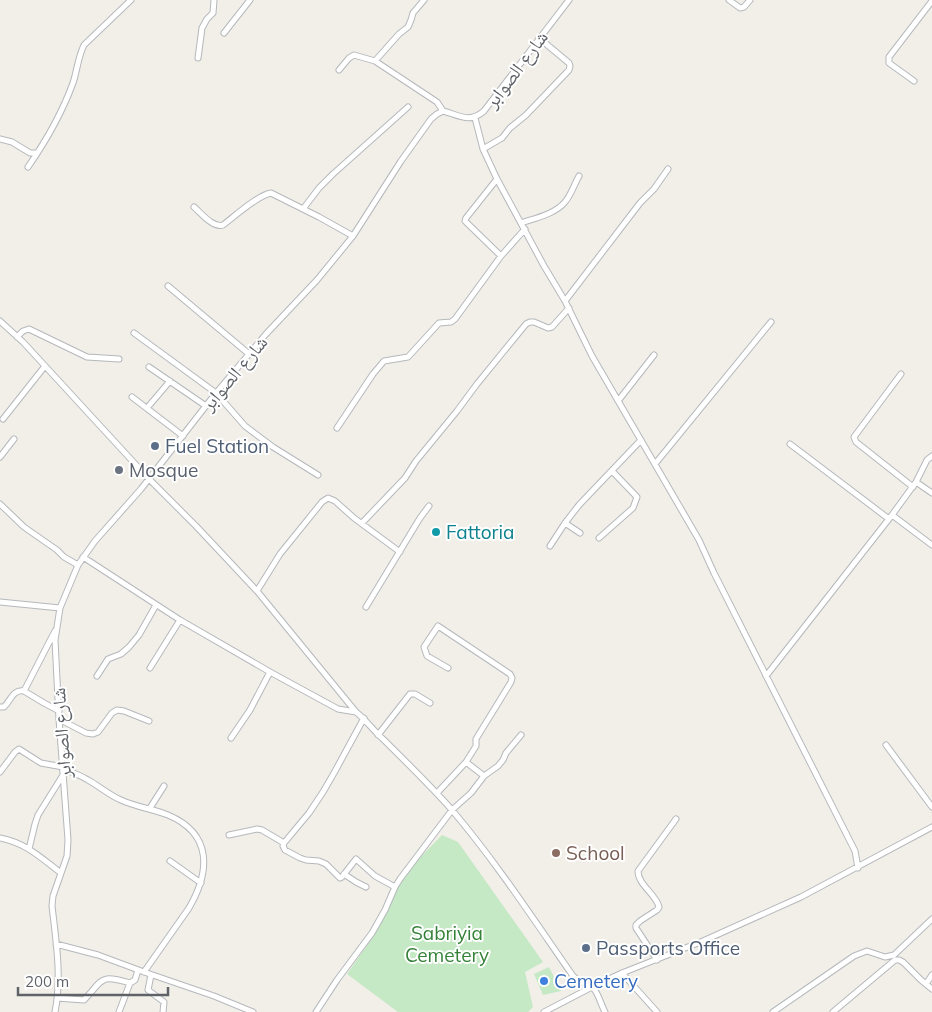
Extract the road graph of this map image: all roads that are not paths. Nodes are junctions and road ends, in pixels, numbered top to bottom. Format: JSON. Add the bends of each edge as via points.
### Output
{"nodes":[{"id":1,"x":131,"y":0,"type":"edge"},
{"id":2,"x":214,"y":0,"type":"edge"},
{"id":3,"x":250,"y":0,"type":"edge"},
{"id":4,"x":424,"y":0,"type":"edge"},
{"id":5,"x":570,"y":0,"type":"edge"},
{"id":6,"x":728,"y":0,"type":"edge"},
{"id":7,"x":750,"y":0,"type":"edge"},
{"id":8,"x":932,"y":1,"type":"edge"},
{"id":9,"x":224,"y":33,"type":"dead end"},
{"id":10,"x":539,"y":38,"type":"junction"},
{"id":11,"x":198,"y":58,"type":"dead end"},
{"id":12,"x":374,"y":61,"type":"junction"},
{"id":13,"x":339,"y":70,"type":"dead end"},
{"id":14,"x":914,"y":81,"type":"dead end"},
{"id":15,"x":408,"y":107,"type":"dead end"},
{"id":16,"x":443,"y":111,"type":"junction"},
{"id":17,"x":475,"y":118,"type":"junction"},
{"id":18,"x":0,"y":139,"type":"edge"},
{"id":19,"x":483,"y":149,"type":"junction"},
{"id":20,"x":37,"y":154,"type":"junction"},
{"id":21,"x":28,"y":167,"type":"dead end"},
{"id":22,"x":668,"y":169,"type":"dead end"},
{"id":23,"x":579,"y":176,"type":"dead end"},
{"id":24,"x":497,"y":180,"type":"junction"},
{"id":25,"x":194,"y":207,"type":"dead end"},
{"id":26,"x":303,"y":209,"type":"junction"},
{"id":27,"x":521,"y":223,"type":"junction"},
{"id":28,"x":525,"y":229,"type":"junction"},
{"id":29,"x":352,"y":236,"type":"junction"},
{"id":30,"x":501,"y":256,"type":"junction"},
{"id":31,"x":168,"y":286,"type":"dead end"},
{"id":32,"x":565,"y":301,"type":"junction"},
{"id":33,"x":569,"y":308,"type":"junction"},
{"id":34,"x":0,"y":321,"type":"edge"},
{"id":35,"x":771,"y":322,"type":"dead end"},
{"id":36,"x":134,"y":332,"type":"dead end"},
{"id":37,"x":17,"y":336,"type":"junction"},
{"id":38,"x":249,"y":354,"type":"junction"},
{"id":39,"x":654,"y":354,"type":"dead end"},
{"id":40,"x":119,"y":358,"type":"dead end"},
{"id":41,"x":45,"y":366,"type":"junction"},
{"id":42,"x":149,"y":367,"type":"dead end"},
{"id":43,"x":901,"y":374,"type":"dead end"},
{"id":44,"x":170,"y":381,"type":"junction"},
{"id":45,"x":216,"y":394,"type":"junction"},
{"id":46,"x":132,"y":397,"type":"dead end"},
{"id":47,"x":618,"y":401,"type":"junction"},
{"id":48,"x":206,"y":406,"type":"junction"},
{"id":49,"x":147,"y":408,"type":"junction"},
{"id":50,"x":3,"y":418,"type":"dead end"},
{"id":51,"x":337,"y":428,"type":"dead end"},
{"id":52,"x":183,"y":436,"type":"junction"},
{"id":53,"x":14,"y":439,"type":"dead end"},
{"id":54,"x":641,"y":440,"type":"junction"},
{"id":55,"x":790,"y":444,"type":"dead end"},
{"id":56,"x":932,"y":456,"type":"edge"},
{"id":57,"x":0,"y":457,"type":"edge"},
{"id":58,"x":655,"y":464,"type":"junction"},
{"id":59,"x":612,"y":471,"type":"junction"},
{"id":60,"x":318,"y":475,"type":"dead end"},
{"id":61,"x":149,"y":479,"type":"junction"},
{"id":62,"x":914,"y":484,"type":"junction"},
{"id":63,"x":932,"y":492,"type":"edge"},
{"id":64,"x":0,"y":504,"type":"edge"},
{"id":65,"x":429,"y":506,"type":"dead end"},
{"id":66,"x":891,"y":517,"type":"junction"},
{"id":67,"x":362,"y":523,"type":"junction"},
{"id":68,"x":565,"y":523,"type":"junction"},
{"id":69,"x":580,"y":533,"type":"dead end"},
{"id":70,"x":599,"y":538,"type":"dead end"},
{"id":71,"x":932,"y":545,"type":"edge"},
{"id":72,"x":550,"y":546,"type":"dead end"},
{"id":73,"x":400,"y":552,"type":"junction"},
{"id":74,"x":83,"y":557,"type":"junction"},
{"id":75,"x":78,"y":564,"type":"junction"},
{"id":76,"x":256,"y":591,"type":"junction"},
{"id":77,"x":0,"y":602,"type":"edge"},
{"id":78,"x":156,"y":605,"type":"junction"},
{"id":79,"x":366,"y":607,"type":"dead end"},
{"id":80,"x":60,"y":608,"type":"junction"},
{"id":81,"x":180,"y":620,"type":"junction"},
{"id":82,"x":56,"y":629,"type":"junction"},
{"id":83,"x":150,"y":668,"type":"dead end"},
{"id":84,"x":448,"y":668,"type":"dead end"},
{"id":85,"x":270,"y":672,"type":"junction"},
{"id":86,"x":97,"y":676,"type":"dead end"},
{"id":87,"x":766,"y":676,"type":"junction"},
{"id":88,"x":24,"y":691,"type":"junction"},
{"id":89,"x":430,"y":704,"type":"dead end"},
{"id":90,"x":0,"y":707,"type":"edge"},
{"id":91,"x":59,"y":711,"type":"junction"},
{"id":92,"x":356,"y":712,"type":"junction"},
{"id":93,"x":364,"y":718,"type":"junction"},
{"id":94,"x":59,"y":719,"type":"junction"},
{"id":95,"x":149,"y":721,"type":"dead end"},
{"id":96,"x":378,"y":735,"type":"junction"},
{"id":97,"x":521,"y":735,"type":"dead end"},
{"id":98,"x":231,"y":738,"type":"dead end"},
{"id":99,"x":886,"y":745,"type":"dead end"},
{"id":100,"x":466,"y":762,"type":"junction"},
{"id":101,"x":63,"y":768,"type":"junction"},
{"id":102,"x":0,"y":772,"type":"edge"},
{"id":103,"x":63,"y":775,"type":"junction"},
{"id":104,"x":484,"y":776,"type":"junction"},
{"id":105,"x":164,"y":786,"type":"dead end"},
{"id":106,"x":437,"y":793,"type":"junction"},
{"id":107,"x":932,"y":807,"type":"edge"},
{"id":108,"x":150,"y":808,"type":"junction"},
{"id":109,"x":452,"y":810,"type":"junction"},
{"id":110,"x":676,"y":819,"type":"dead end"},
{"id":111,"x":932,"y":827,"type":"edge"},
{"id":112,"x":229,"y":835,"type":"dead end"},
{"id":113,"x":0,"y":838,"type":"edge"},
{"id":114,"x":284,"y":843,"type":"junction"},
{"id":115,"x":29,"y":849,"type":"junction"},
{"id":116,"x":170,"y":861,"type":"dead end"},
{"id":117,"x":858,"y":868,"type":"junction"},
{"id":118,"x":60,"y":873,"type":"junction"},
{"id":119,"x":344,"y":874,"type":"junction"},
{"id":120,"x":201,"y":883,"type":"junction"},
{"id":121,"x":366,"y":887,"type":"dead end"},
{"id":122,"x":395,"y":887,"type":"junction"},
{"id":123,"x":932,"y":919,"type":"edge"},
{"id":124,"x":56,"y":944,"type":"junction"},
{"id":125,"x":657,"y":960,"type":"junction"},
{"id":126,"x":141,"y":971,"type":"junction"},
{"id":127,"x":622,"y":973,"type":"junction"},
{"id":128,"x":151,"y":975,"type":"junction"},
{"id":129,"x":932,"y":975,"type":"edge"},
{"id":130,"x":130,"y":982,"type":"junction"},
{"id":131,"x":926,"y":984,"type":"junction"},
{"id":132,"x":592,"y":987,"type":"junction"},
{"id":133,"x":932,"y":989,"type":"edge"},
{"id":134,"x":57,"y":998,"type":"junction"},
{"id":135,"x":55,"y":1012,"type":"edge"},
{"id":136,"x":119,"y":1012,"type":"edge"},
{"id":137,"x":163,"y":1012,"type":"edge"},
{"id":138,"x":253,"y":1012,"type":"edge"},
{"id":139,"x":316,"y":1012,"type":"edge"},
{"id":140,"x":544,"y":1012,"type":"edge"},
{"id":141,"x":605,"y":1012,"type":"edge"},
{"id":142,"x":657,"y":1012,"type":"edge"},
{"id":143,"x":773,"y":1012,"type":"edge"},
{"id":144,"x":833,"y":1012,"type":"edge"}],
"edges":[{"from":1,"to":20,"type":"street","via":[[84,45],[65,103]]},
{"from":2,"to":11,"type":"street","via":[[213,13],[202,28]]},
{"from":3,"to":9,"type":"street"},
{"from":4,"to":12,"type":"street","via":[[412,13],[408,27]]},
{"from":5,"to":10,"type":"street","name":"شارع الصوابر"},
{"from":6,"to":7,"type":"street","via":[[742,8]]},
{"from":8,"to":14,"type":"street","via":[[888,60]]},
{"from":10,"to":17,"type":"street","name":"شارع الصوابر","via":[[484,111]]},
{"from":10,"to":19,"type":"street","via":[[569,63],[569,70],[502,138]]},
{"from":12,"to":13,"type":"street","via":[[354,55]]},
{"from":12,"to":16,"type":"street","via":[[437,102]]},
{"from":15,"to":26,"type":"street","via":[[333,174]]},
{"from":16,"to":17,"type":"street","name":"شارع الصوابر"},
{"from":16,"to":29,"type":"street","name":"شارع الصوابر","via":[[425,126]]},
{"from":17,"to":19,"type":"street"},
{"from":18,"to":20,"type":"street"},
{"from":19,"to":24,"type":"street"},
{"from":20,"to":21,"type":"street"},
{"from":22,"to":32,"type":"street"},
{"from":23,"to":27,"type":"street","via":[[560,207]]},
{"from":24,"to":27,"type":"street"},
{"from":24,"to":30,"type":"street","via":[[465,221]]},
{"from":25,"to":26,"type":"street","via":[[220,226],[266,194],[278,195]]},
{"from":26,"to":29,"type":"street"},
{"from":27,"to":28,"type":"street"},
{"from":28,"to":30,"type":"street"},
{"from":28,"to":32,"type":"street"},
{"from":29,"to":38,"type":"street","name":"شارع الصوابر","via":[[317,280]]},
{"from":30,"to":51,"type":"street","via":[[452,322],[439,323],[408,357],[384,361]]},
{"from":31,"to":38,"type":"street"},
{"from":32,"to":33,"type":"street"},
{"from":33,"to":47,"type":"street"},
{"from":33,"to":67,"type":"street","via":[[552,327],[534,322],[526,324],[405,478]]},
{"from":34,"to":37,"type":"street"},
{"from":35,"to":58,"type":"street"},
{"from":36,"to":45,"type":"street"},
{"from":37,"to":40,"type":"street","via":[[29,329],[87,357]]},
{"from":37,"to":41,"type":"street"},
{"from":38,"to":45,"type":"street","name":"شارع الصوابر"},
{"from":39,"to":47,"type":"street"},
{"from":41,"to":50,"type":"street"},
{"from":41,"to":61,"type":"street"},
{"from":42,"to":44,"type":"street"},
{"from":43,"to":62,"type":"street","via":[[854,440]]},
{"from":44,"to":48,"type":"street"},
{"from":44,"to":49,"type":"street"},
{"from":45,"to":48,"type":"street","name":"شارع الصوابر"},
{"from":45,"to":60,"type":"street","via":[[245,426]]},
{"from":46,"to":49,"type":"street"},
{"from":47,"to":54,"type":"street"},
{"from":48,"to":52,"type":"street","name":"شارع الصوابر"},
{"from":49,"to":52,"type":"street"},
{"from":52,"to":61,"type":"street","name":"شارع الصوابر"},
{"from":53,"to":57,"type":"street"},
{"from":54,"to":58,"type":"street"},
{"from":54,"to":59,"type":"street"},
{"from":55,"to":66,"type":"street"},
{"from":56,"to":62,"type":"street"},
{"from":58,"to":87,"type":"street","via":[[699,540]]},
{"from":59,"to":68,"type":"street"},
{"from":59,"to":70,"type":"street","via":[[637,497],[633,508]]},
{"from":61,"to":74,"type":"street","name":"شارع الصوابر"},
{"from":61,"to":76,"type":"street"},
{"from":62,"to":63,"type":"street"},
{"from":62,"to":66,"type":"street"},
{"from":64,"to":75,"type":"street","via":[[24,527]]},
{"from":65,"to":73,"type":"street"},
{"from":66,"to":71,"type":"street"},
{"from":66,"to":87,"type":"street"},
{"from":67,"to":73,"type":"street"},
{"from":67,"to":76,"type":"street","via":[[328,498],[280,554]]},
{"from":68,"to":69,"type":"street"},
{"from":68,"to":72,"type":"street"},
{"from":73,"to":79,"type":"street"},
{"from":74,"to":75,"type":"street","name":"شارع الصوابر"},
{"from":74,"to":78,"type":"street"},
{"from":75,"to":80,"type":"street","name":"شارع الصوابر"},
{"from":76,"to":92,"type":"street"},
{"from":77,"to":80,"type":"street"},
{"from":78,"to":81,"type":"street"},
{"from":78,"to":86,"type":"street","via":[[130,647],[108,659]]},
{"from":80,"to":82,"type":"street","name":"شارع الصوابر"},
{"from":81,"to":83,"type":"street"},
{"from":81,"to":85,"type":"street"},
{"from":82,"to":88,"type":"street"},
{"from":82,"to":91,"type":"street","name":"شارع الصوابر"},
{"from":84,"to":100,"type":"street","via":[[426,656],[424,649],[438,626],[512,678]]},
{"from":85,"to":92,"type":"street","via":[[338,709]]},
{"from":85,"to":98,"type":"street"},
{"from":87,"to":117,"type":"street","via":[[855,851]]},
{"from":88,"to":90,"type":"street","via":[[17,691],[4,707]]},
{"from":88,"to":91,"type":"street"},
{"from":89,"to":96,"type":"street","via":[[410,694]]},
{"from":91,"to":94,"type":"street","name":"شارع الصوابر"},
{"from":92,"to":93,"type":"street"},
{"from":93,"to":96,"type":"street"},
{"from":93,"to":114,"type":"street","via":[[327,786]]},
{"from":94,"to":95,"type":"street","via":[[93,734],[117,710]]},
{"from":94,"to":101,"type":"street","name":"شارع الصوابر"},
{"from":96,"to":106,"type":"street"},
{"from":97,"to":104,"type":"street","via":[[498,766]]},
{"from":99,"to":107,"type":"street"},
{"from":100,"to":104,"type":"street"},
{"from":100,"to":106,"type":"street"},
{"from":101,"to":102,"type":"street","via":[[41,763],[19,749]]},
{"from":101,"to":103,"type":"street","name":"شارع الصوابر"},
{"from":101,"to":108,"type":"street","via":[[120,800]]},
{"from":103,"to":115,"type":"street","via":[[38,815]]},
{"from":103,"to":118,"type":"street","name":"شارع الصوابر","via":[[68,840],[67,856]]},
{"from":104,"to":109,"type":"street"},
{"from":105,"to":108,"type":"street"},
{"from":106,"to":109,"type":"street"},
{"from":108,"to":120,"type":"street","via":[[181,822],[195,834],[203,857]]},
{"from":109,"to":122,"type":"street"},
{"from":109,"to":132,"type":"street","via":[[573,976]]},
{"from":110,"to":125,"type":"street","via":[[638,871],[639,878],[659,907],[636,928]]},
{"from":111,"to":117,"type":"street"},
{"from":112,"to":114,"type":"street","via":[[257,829]]},
{"from":113,"to":115,"type":"street"},
{"from":114,"to":119,"type":"street","via":[[285,850],[306,860],[326,864],[340,878]]},
{"from":115,"to":118,"type":"street"},
{"from":116,"to":120,"type":"street"},
{"from":117,"to":125,"type":"street","via":[[801,897]]},
{"from":118,"to":124,"type":"street","name":"شارع الصوابر","via":[[52,896]]},
{"from":119,"to":121,"type":"street"},
{"from":119,"to":122,"type":"street","via":[[356,859]]},
{"from":120,"to":126,"type":"street","via":[[189,908]]},
{"from":122,"to":139,"type":"street","via":[[372,933]]},
{"from":123,"to":143,"type":"street","via":[[894,955],[867,951],[854,956]]},
{"from":124,"to":126,"type":"street"},
{"from":124,"to":134,"type":"street","name":"شارع الصوابر"},
{"from":125,"to":127,"type":"street"},
{"from":126,"to":128,"type":"street"},
{"from":126,"to":130,"type":"street"},
{"from":127,"to":132,"type":"street"},
{"from":127,"to":142,"type":"street"},
{"from":128,"to":137,"type":"street","via":[[148,990],[164,1002]]},
{"from":128,"to":138,"type":"street"},
{"from":129,"to":131,"type":"street"},
{"from":130,"to":134,"type":"street","via":[[104,979],[84,1000]]},
{"from":130,"to":136,"type":"street"},
{"from":131,"to":133,"type":"street"},
{"from":131,"to":144,"type":"street","via":[[903,962],[895,960]]},
{"from":132,"to":140,"type":"street"},
{"from":132,"to":141,"type":"street"},
{"from":134,"to":135,"type":"street","name":"شارع الصوابر"}]}
